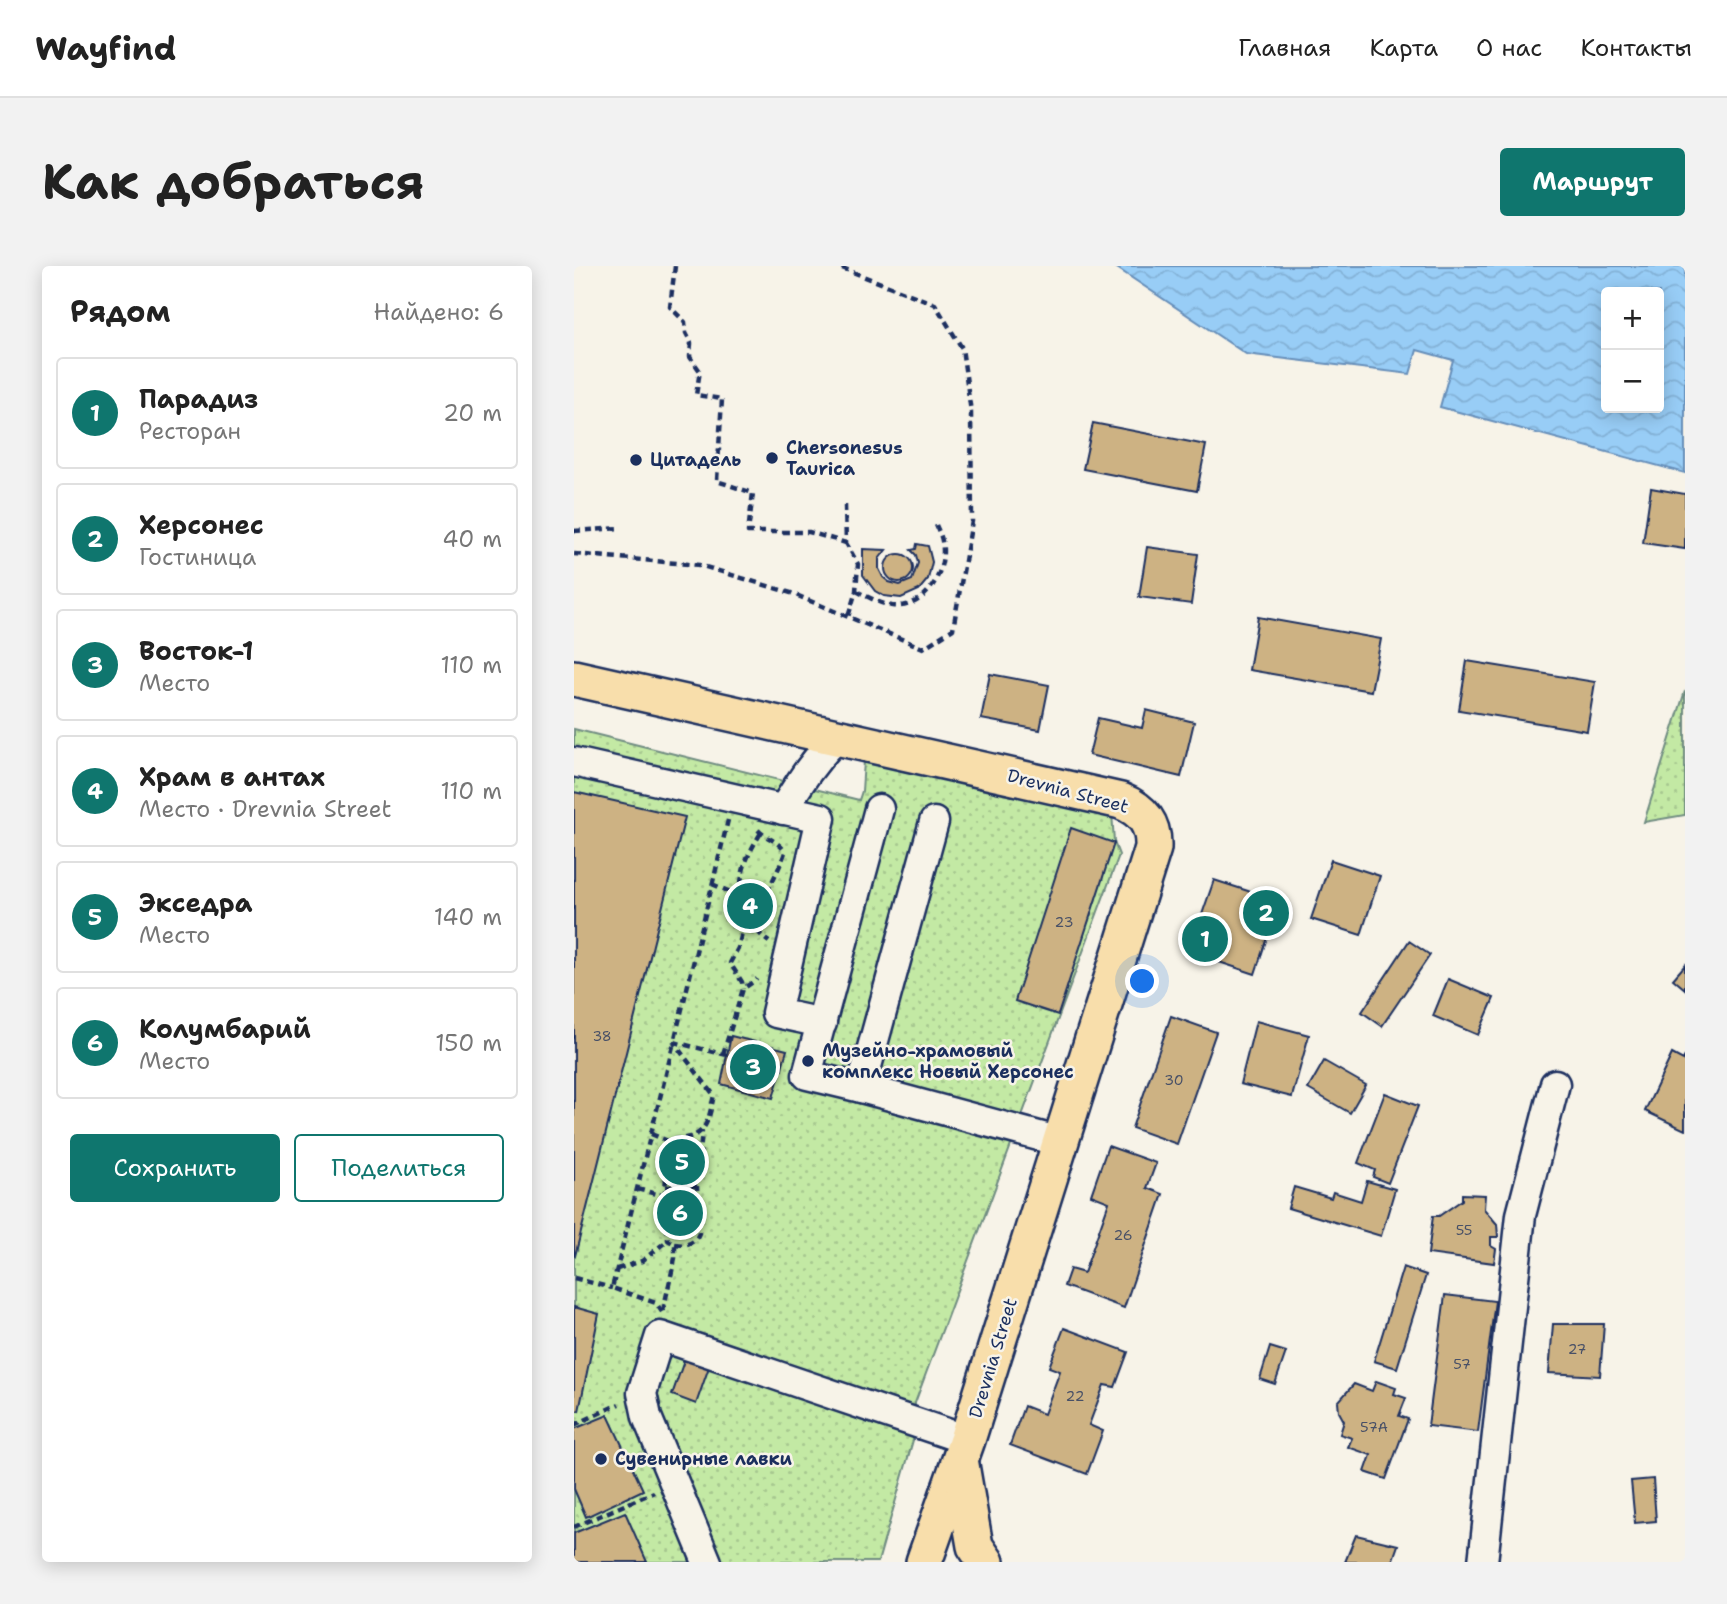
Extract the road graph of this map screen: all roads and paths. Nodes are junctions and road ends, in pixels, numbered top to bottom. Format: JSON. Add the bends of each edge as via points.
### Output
{"nodes":[{"id":1,"x":675,"y":266,"type":"edge"},
{"id":2,"x":837,"y":266,"type":"edge"},
{"id":3,"x":845,"y":505,"type":"dead end"},
{"id":4,"x":936,"y":525,"type":"dead end"},
{"id":5,"x":620,"y":528,"type":"dead end"},
{"id":6,"x":574,"y":531,"type":"edge"},
{"id":7,"x":846,"y":543,"type":"junction"},
{"id":8,"x":574,"y":554,"type":"edge"},
{"id":9,"x":856,"y":591,"type":"junction"},
{"id":10,"x":848,"y":617,"type":"junction"},
{"id":11,"x":574,"y":678,"type":"edge"},
{"id":12,"x":839,"y":736,"type":"junction"},
{"id":13,"x":574,"y":762,"type":"edge"},
{"id":14,"x":742,"y":801,"type":"junction"},
{"id":15,"x":879,"y":809,"type":"dead end"},
{"id":16,"x":783,"y":810,"type":"junction"},
{"id":17,"x":933,"y":822,"type":"dead end"},
{"id":18,"x":761,"y":833,"type":"junction"},
{"id":19,"x":712,"y":884,"type":"junction"},
{"id":20,"x":741,"y":896,"type":"junction"},
{"id":21,"x":758,"y":910,"type":"junction"},
{"id":22,"x":771,"y":950,"type":"dead end"},
{"id":23,"x":760,"y":975,"type":"dead end"},
{"id":24,"x":743,"y":989,"type":"junction"},
{"id":25,"x":822,"y":1023,"type":"junction"},
{"id":26,"x":674,"y":1042,"type":"junction"},
{"id":27,"x":723,"y":1054,"type":"junction"},
{"id":28,"x":807,"y":1074,"type":"junction"},
{"id":29,"x":1555,"y":1084,"type":"dead end"},
{"id":30,"x":861,"y":1088,"type":"junction"},
{"id":31,"x":702,"y":1130,"type":"junction"},
{"id":32,"x":651,"y":1133,"type":"junction"},
{"id":33,"x":668,"y":1141,"type":"junction"},
{"id":34,"x":1061,"y":1142,"type":"junction"},
{"id":35,"x":697,"y":1186,"type":"junction"},
{"id":36,"x":637,"y":1189,"type":"junction"},
{"id":37,"x":666,"y":1190,"type":"junction"},
{"id":38,"x":668,"y":1240,"type":"junction"},
{"id":39,"x":675,"y":1244,"type":"junction"},
{"id":40,"x":617,"y":1269,"type":"junction"},
{"id":41,"x":574,"y":1278,"type":"edge"},
{"id":42,"x":612,"y":1288,"type":"junction"},
{"id":43,"x":661,"y":1324,"type":"junction"},
{"id":44,"x":642,"y":1393,"type":"junction"},
{"id":45,"x":574,"y":1425,"type":"edge"},
{"id":46,"x":963,"y":1450,"type":"junction"},
{"id":47,"x":674,"y":1483,"type":"junction"},
{"id":48,"x":574,"y":1527,"type":"edge"},
{"id":49,"x":707,"y":1562,"type":"edge"},
{"id":50,"x":925,"y":1562,"type":"edge"},
{"id":51,"x":986,"y":1562,"type":"edge"},
{"id":52,"x":1483,"y":1562,"type":"edge"}],
"edges":[{"from":1,"to":7,"type":"path","via":[[670,307],[685,322],[690,357],[700,372],[696,395],[722,399],[717,481],[752,493],[748,532],[809,532]]},
{"from":2,"to":10,"type":"path","via":[[935,304],[962,348],[971,412],[972,521],[953,629],[923,648]]},
{"from":3,"to":7,"type":"path"},
{"from":4,"to":9,"type":"path","via":[[942,543],[939,572],[928,592],[910,605],[891,606]]},
{"from":5,"to":6,"type":"path"},
{"from":7,"to":9,"type":"path","via":[[858,564]]},
{"from":8,"to":10,"type":"path","via":[[699,565],[791,593]]},
{"from":9,"to":10,"type":"path"},
{"from":11,"to":12,"type":"main road","name":"Drevnia Street"},
{"from":12,"to":16,"type":"lane","via":[[804,774]]},
{"from":12,"to":34,"type":"main road","name":"Drevnia Street","via":[[1121,801],[1146,818],[1153,848]]},
{"from":13,"to":14,"type":"lane"},
{"from":14,"to":16,"type":"lane"},
{"from":14,"to":18,"type":"path"},
{"from":14,"to":19,"type":"path"},
{"from":15,"to":25,"type":"lane"},
{"from":16,"to":25,"type":"lane","via":[[821,818],[776,1013]]},
{"from":17,"to":30,"type":"lane"},
{"from":18,"to":20,"type":"path","via":[[741,874]]},
{"from":18,"to":21,"type":"path","via":[[785,852]]},
{"from":19,"to":20,"type":"path"},
{"from":19,"to":26,"type":"path"},
{"from":20,"to":21,"type":"path"},
{"from":21,"to":22,"type":"path","via":[[755,925]]},
{"from":21,"to":24,"type":"path","via":[[743,929],[730,963]]},
{"from":23,"to":24,"type":"path"},
{"from":24,"to":27,"type":"path"},
{"from":25,"to":28,"type":"lane"},
{"from":26,"to":27,"type":"path"},
{"from":26,"to":31,"type":"path","via":[[714,1095]]},
{"from":26,"to":32,"type":"path"},
{"from":27,"to":28,"type":"path"},
{"from":28,"to":30,"type":"lane"},
{"from":29,"to":52,"type":"lane","via":[[1521,1214]]},
{"from":30,"to":34,"type":"lane"},
{"from":31,"to":33,"type":"path"},
{"from":31,"to":35,"type":"path"},
{"from":32,"to":33,"type":"path"},
{"from":32,"to":36,"type":"path"},
{"from":33,"to":37,"type":"path"},
{"from":34,"to":46,"type":"main road","name":"Drevnia Street"},
{"from":35,"to":37,"type":"path"},
{"from":35,"to":39,"type":"path","via":[[697,1240]]},
{"from":36,"to":37,"type":"path","via":[[660,1195]]},
{"from":36,"to":40,"type":"path"},
{"from":37,"to":38,"type":"path"},
{"from":38,"to":39,"type":"path"},
{"from":38,"to":40,"type":"path","via":[[642,1261]]},
{"from":39,"to":43,"type":"path"},
{"from":40,"to":42,"type":"path"},
{"from":41,"to":42,"type":"path"},
{"from":42,"to":43,"type":"path","via":[[656,1303]]},
{"from":43,"to":44,"type":"lane"},
{"from":43,"to":46,"type":"lane"},
{"from":44,"to":45,"type":"path"},
{"from":44,"to":47,"type":"lane"},
{"from":46,"to":50,"type":"main road","name":"Drevnia Street"},
{"from":46,"to":51,"type":"main road","via":[[975,1546]]},
{"from":47,"to":48,"type":"path"},
{"from":47,"to":49,"type":"lane"}]}
